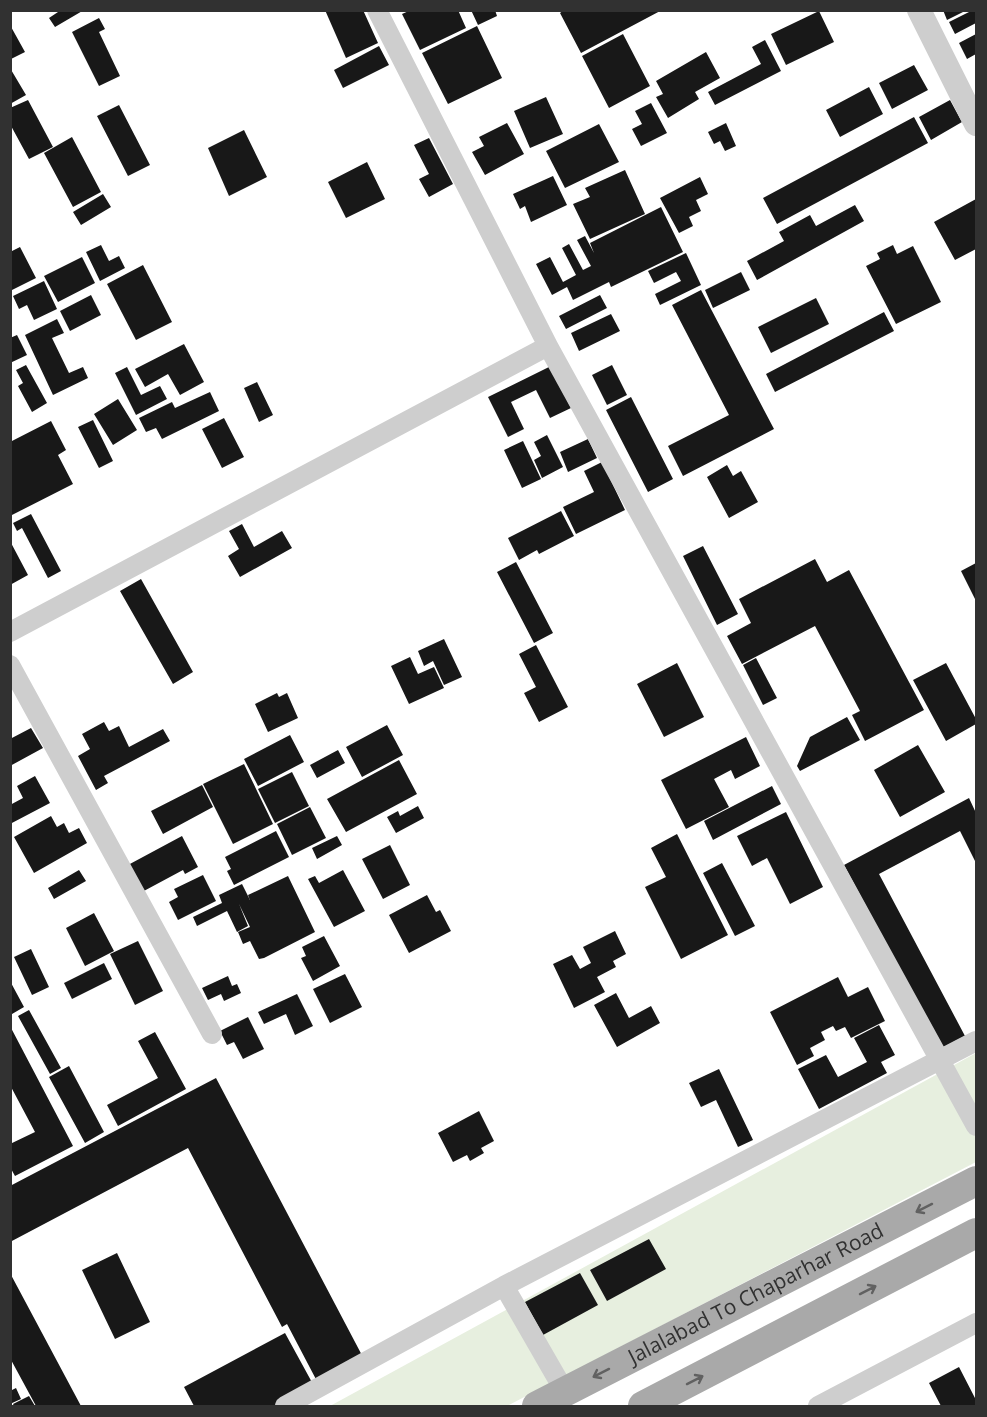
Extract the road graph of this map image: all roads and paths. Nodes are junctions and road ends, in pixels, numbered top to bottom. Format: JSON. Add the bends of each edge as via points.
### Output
{"nodes":[{"id":1,"x":377,"y":10,"type":"edge"},
{"id":2,"x":919,"y":10,"type":"edge"},
{"id":3,"x":976,"y":124,"type":"edge"},
{"id":4,"x":548,"y":346,"type":"junction"},
{"id":5,"x":10,"y":632,"type":"edge"},
{"id":6,"x":10,"y":665,"type":"edge"},
{"id":7,"x":212,"y":1034,"type":"dead end"},
{"id":8,"x":976,"y":1041,"type":"edge"},
{"id":9,"x":941,"y":1060,"type":"junction"},
{"id":10,"x":976,"y":1126,"type":"edge"},
{"id":11,"x":976,"y":1181,"type":"edge"},
{"id":12,"x":976,"y":1233,"type":"edge"},
{"id":13,"x":504,"y":1286,"type":"junction"},
{"id":14,"x":976,"y":1323,"type":"edge"},
{"id":15,"x":565,"y":1392,"type":"junction"},
{"id":16,"x":285,"y":1407,"type":"edge"},
{"id":17,"x":537,"y":1407,"type":"edge"},
{"id":18,"x":643,"y":1407,"type":"edge"},
{"id":19,"x":818,"y":1407,"type":"edge"}],
"edges":[{"from":1,"to":4,"type":"street"},
{"from":2,"to":3,"type":"street"},
{"from":4,"to":5,"type":"street"},
{"from":4,"to":9,"type":"street"},
{"from":6,"to":7,"type":"street"},
{"from":8,"to":9,"type":"street"},
{"from":9,"to":10,"type":"street"},
{"from":9,"to":13,"type":"street"},
{"from":11,"to":15,"type":"main road","name":"Jalalabad To Chaparhar Road","one_way":true},
{"from":18,"to":12,"type":"main road","one_way":true},
{"from":13,"to":15,"type":"street"},
{"from":13,"to":16,"type":"street"},
{"from":14,"to":19,"type":"street"},
{"from":15,"to":17,"type":"main road","name":"Jalalabad To Chaparhar Road"}]}
